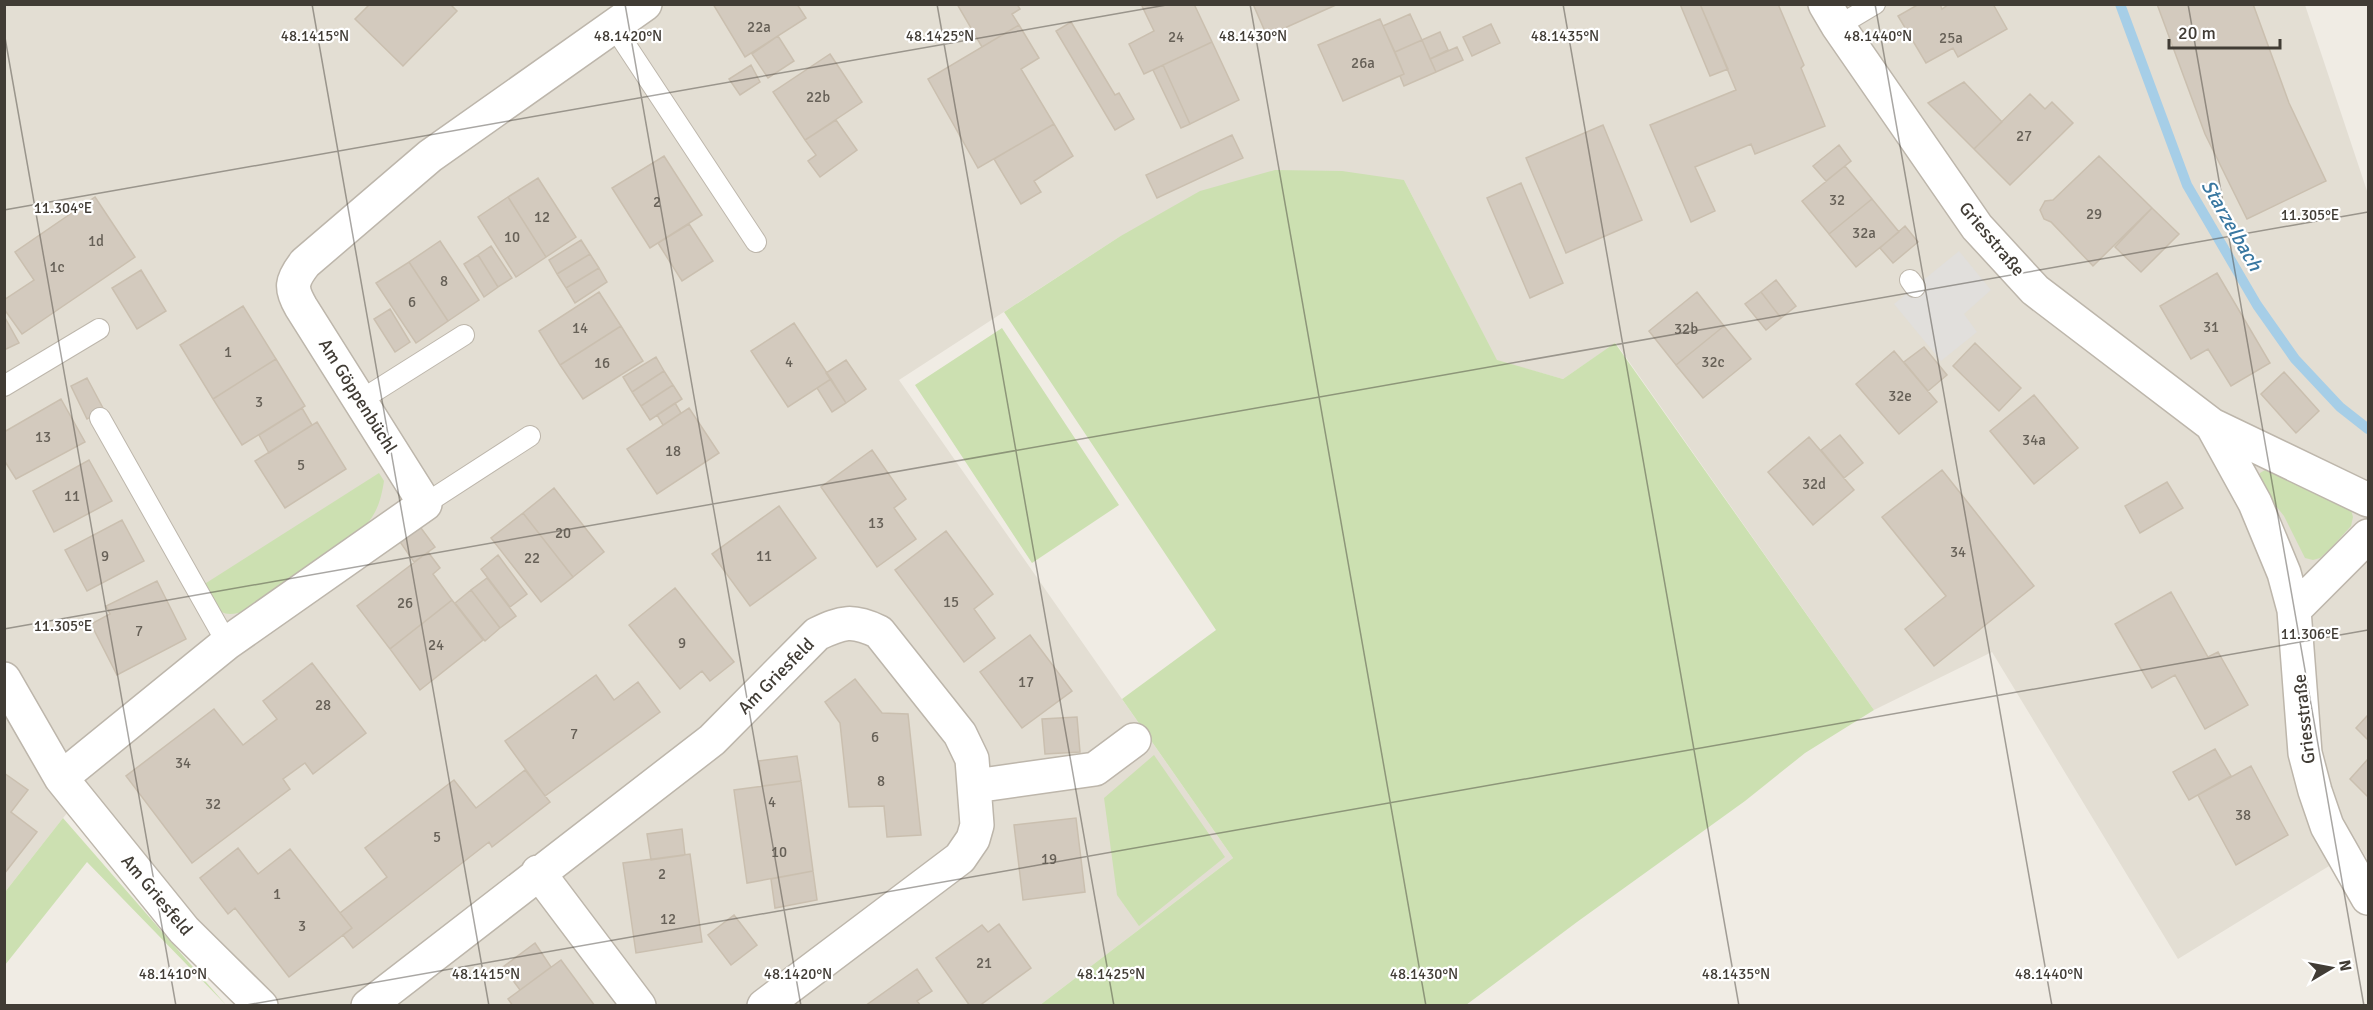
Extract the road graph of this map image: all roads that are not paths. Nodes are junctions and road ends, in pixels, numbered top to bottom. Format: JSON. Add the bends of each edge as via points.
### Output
{"nodes":[{"id":1,"x":645,"y":4,"type":"edge"},
{"id":2,"x":1875,"y":4,"type":"edge"},
{"id":3,"x":1831,"y":15,"type":"edge"},
{"id":4,"x":614,"y":27,"type":"junction"},
{"id":5,"x":756,"y":242,"type":"dead end"},
{"id":6,"x":99,"y":329,"type":"dead end"},
{"id":7,"x":464,"y":335,"type":"dead end"},
{"id":8,"x":4,"y":386,"type":"edge"},
{"id":9,"x":361,"y":400,"type":"junction"},
{"id":10,"x":100,"y":418,"type":"dead end"},
{"id":11,"x":2212,"y":425,"type":"junction"},
{"id":12,"x":530,"y":436,"type":"dead end"},
{"id":13,"x":2368,"y":500,"type":"edge"},
{"id":14,"x":425,"y":504,"type":"junction"},
{"id":15,"x":2368,"y":536,"type":"edge"},
{"id":16,"x":2294,"y":610,"type":"junction"},
{"id":17,"x":227,"y":643,"type":"junction"},
{"id":18,"x":4,"y":679,"type":"edge"},
{"id":19,"x":1134,"y":740,"type":"dead end"},
{"id":20,"x":61,"y":778,"type":"junction"},
{"id":21,"x":975,"y":786,"type":"junction"},
{"id":22,"x":538,"y":872,"type":"junction"},
{"id":23,"x":2368,"y":898,"type":"edge"},
{"id":24,"x":261,"y":1005,"type":"edge"},
{"id":25,"x":368,"y":1005,"type":"edge"},
{"id":26,"x":639,"y":1005,"type":"edge"},
{"id":27,"x":764,"y":1005,"type":"edge"}],
"edges":[{"from":1,"to":4,"type":"street","name":"Am Göppenbüchl"},
{"from":2,"to":3,"type":"lane"},
{"from":3,"to":11,"type":"street","name":"Griesstraße","via":[[1977,227],[2035,290]]},
{"from":4,"to":5,"type":"lane"},
{"from":4,"to":9,"type":"street","name":"Am Göppenbüchl","via":[[430,156],[305,263],[294,277],[293,293]]},
{"from":6,"to":8,"type":"lane"},
{"from":7,"to":9,"type":"lane"},
{"from":9,"to":14,"type":"street","name":"Am Göppenbüchl"},
{"from":10,"to":17,"type":"lane"},
{"from":11,"to":13,"type":"street","name":"Griesstraße"},
{"from":11,"to":16,"type":"street","name":"Griesstraße","via":[[2255,503],[2284,573]]},
{"from":12,"to":14,"type":"lane"},
{"from":14,"to":17,"type":"street"},
{"from":15,"to":16,"type":"street"},
{"from":16,"to":23,"type":"street","name":"Griesstraße","via":[[2305,753],[2314,791],[2327,826]]},
{"from":17,"to":20,"type":"street"},
{"from":18,"to":20,"type":"street","name":"Am Griesfeld"},
{"from":19,"to":21,"type":"street","via":[[1095,769]]},
{"from":20,"to":24,"type":"street","name":"Am Griesfeld","via":[[184,930]]},
{"from":21,"to":22,"type":"street","name":"Am Griesfeld","via":[[972,759],[960,734],[879,632],[861,623],[839,624],[817,634],[712,740]]},
{"from":21,"to":27,"type":"street","name":"Am Griesfeld","via":[[977,825],[960,858]]},
{"from":22,"to":25,"type":"street","name":"Am Griesfeld"},
{"from":22,"to":26,"type":"street"}]}
